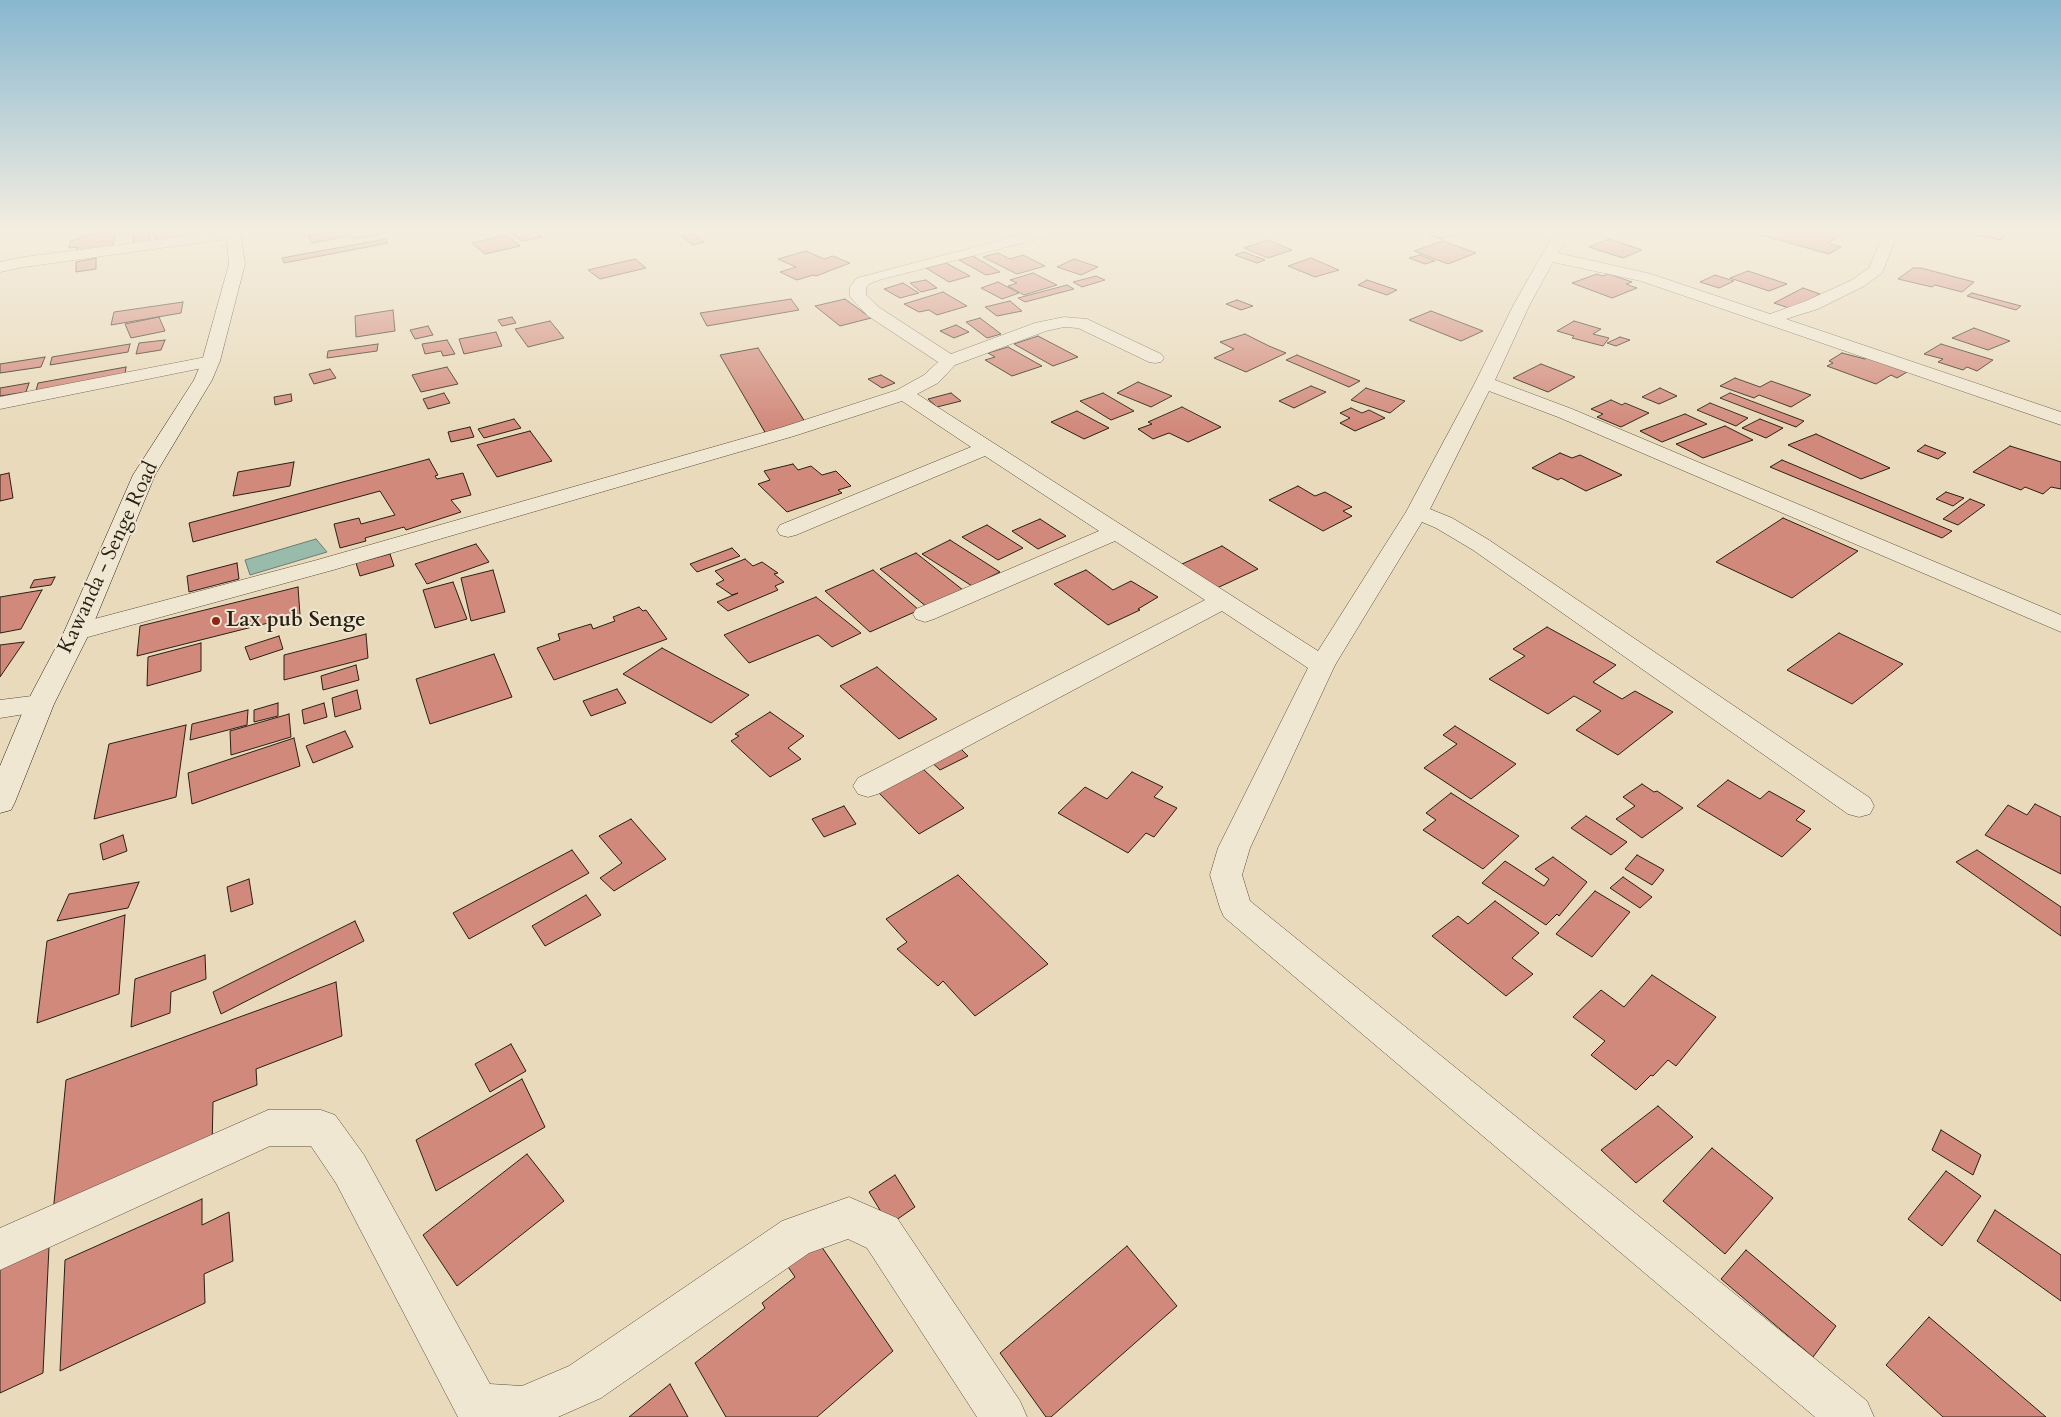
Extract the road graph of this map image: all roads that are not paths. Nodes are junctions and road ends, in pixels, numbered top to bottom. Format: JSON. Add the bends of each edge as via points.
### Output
{"nodes":[{"id":1,"x":229,"y":296,"type":"edge"},
{"id":2,"x":858,"y":296,"type":"edge"},
{"id":3,"x":1526,"y":296,"type":"edge"},
{"id":4,"x":1702,"y":296,"type":"edge"},
{"id":5,"x":1831,"y":296,"type":"edge"},
{"id":6,"x":1771,"y":319,"type":"junction"},
{"id":7,"x":1155,"y":358,"type":"dead end"},
{"id":8,"x":949,"y":361,"type":"junction"},
{"id":9,"x":211,"y":362,"type":"junction"},
{"id":10,"x":1484,"y":383,"type":"junction"},
{"id":11,"x":904,"y":394,"type":"junction"},
{"id":12,"x":0,"y":403,"type":"edge"},
{"id":13,"x":2061,"y":419,"type":"edge"},
{"id":14,"x":986,"y":448,"type":"junction"},
{"id":15,"x":1417,"y":512,"type":"junction"},
{"id":16,"x":788,"y":530,"type":"dead end"},
{"id":17,"x":1116,"y":532,"type":"junction"},
{"id":18,"x":1223,"y":601,"type":"junction"},
{"id":19,"x":925,"y":614,"type":"dead end"},
{"id":20,"x":2061,"y":624,"type":"edge"},
{"id":21,"x":77,"y":632,"type":"junction"},
{"id":22,"x":1322,"y":665,"type":"junction"},
{"id":23,"x":40,"y":704,"type":"junction"},
{"id":24,"x":0,"y":709,"type":"edge"},
{"id":25,"x":868,"y":786,"type":"dead end"},
{"id":26,"x":0,"y":802,"type":"edge"},
{"id":27,"x":1860,"y":806,"type":"dead end"},
{"id":28,"x":0,"y":1249,"type":"edge"},
{"id":29,"x":1004,"y":1417,"type":"edge"},
{"id":30,"x":1851,"y":1417,"type":"edge"}],
"edges":[{"from":1,"to":9,"type":"street","name":"Kawanda - Senge Road"},
{"from":2,"to":8,"type":"street","via":[[874,312]]},
{"from":3,"to":10,"type":"street"},
{"from":4,"to":6,"type":"street"},
{"from":5,"to":6,"type":"street"},
{"from":6,"to":13,"type":"street"},
{"from":7,"to":8,"type":"street","via":[[1094,327],[1081,322],[1064,322],[1041,327]]},
{"from":8,"to":11,"type":"street","via":[[931,379]]},
{"from":9,"to":12,"type":"street"},
{"from":9,"to":21,"type":"street","name":"Kawanda - Senge Road","via":[[144,475]]},
{"from":10,"to":15,"type":"street"},
{"from":10,"to":20,"type":"street","via":[[1565,413]]},
{"from":11,"to":14,"type":"street"},
{"from":11,"to":21,"type":"street","via":[[591,489]]},
{"from":14,"to":16,"type":"street"},
{"from":14,"to":17,"type":"street"},
{"from":15,"to":22,"type":"street"},
{"from":15,"to":27,"type":"street","via":[[1444,523],[1481,545]]},
{"from":17,"to":18,"type":"street"},
{"from":17,"to":19,"type":"street"},
{"from":18,"to":22,"type":"street"},
{"from":18,"to":25,"type":"street"},
{"from":21,"to":23,"type":"street","name":"Kawanda - Senge Road"},
{"from":22,"to":30,"type":"street","via":[[1234,848],[1226,875],[1236,908]]},
{"from":23,"to":24,"type":"street"},
{"from":23,"to":26,"type":"street","name":"Kawanda - Senge Road"},
{"from":28,"to":29,"type":"street","via":[[268,1128],[321,1128],[350,1169],[477,1406],[522,1409],[585,1382],[798,1236],[849,1218],[882,1233]]}]}
